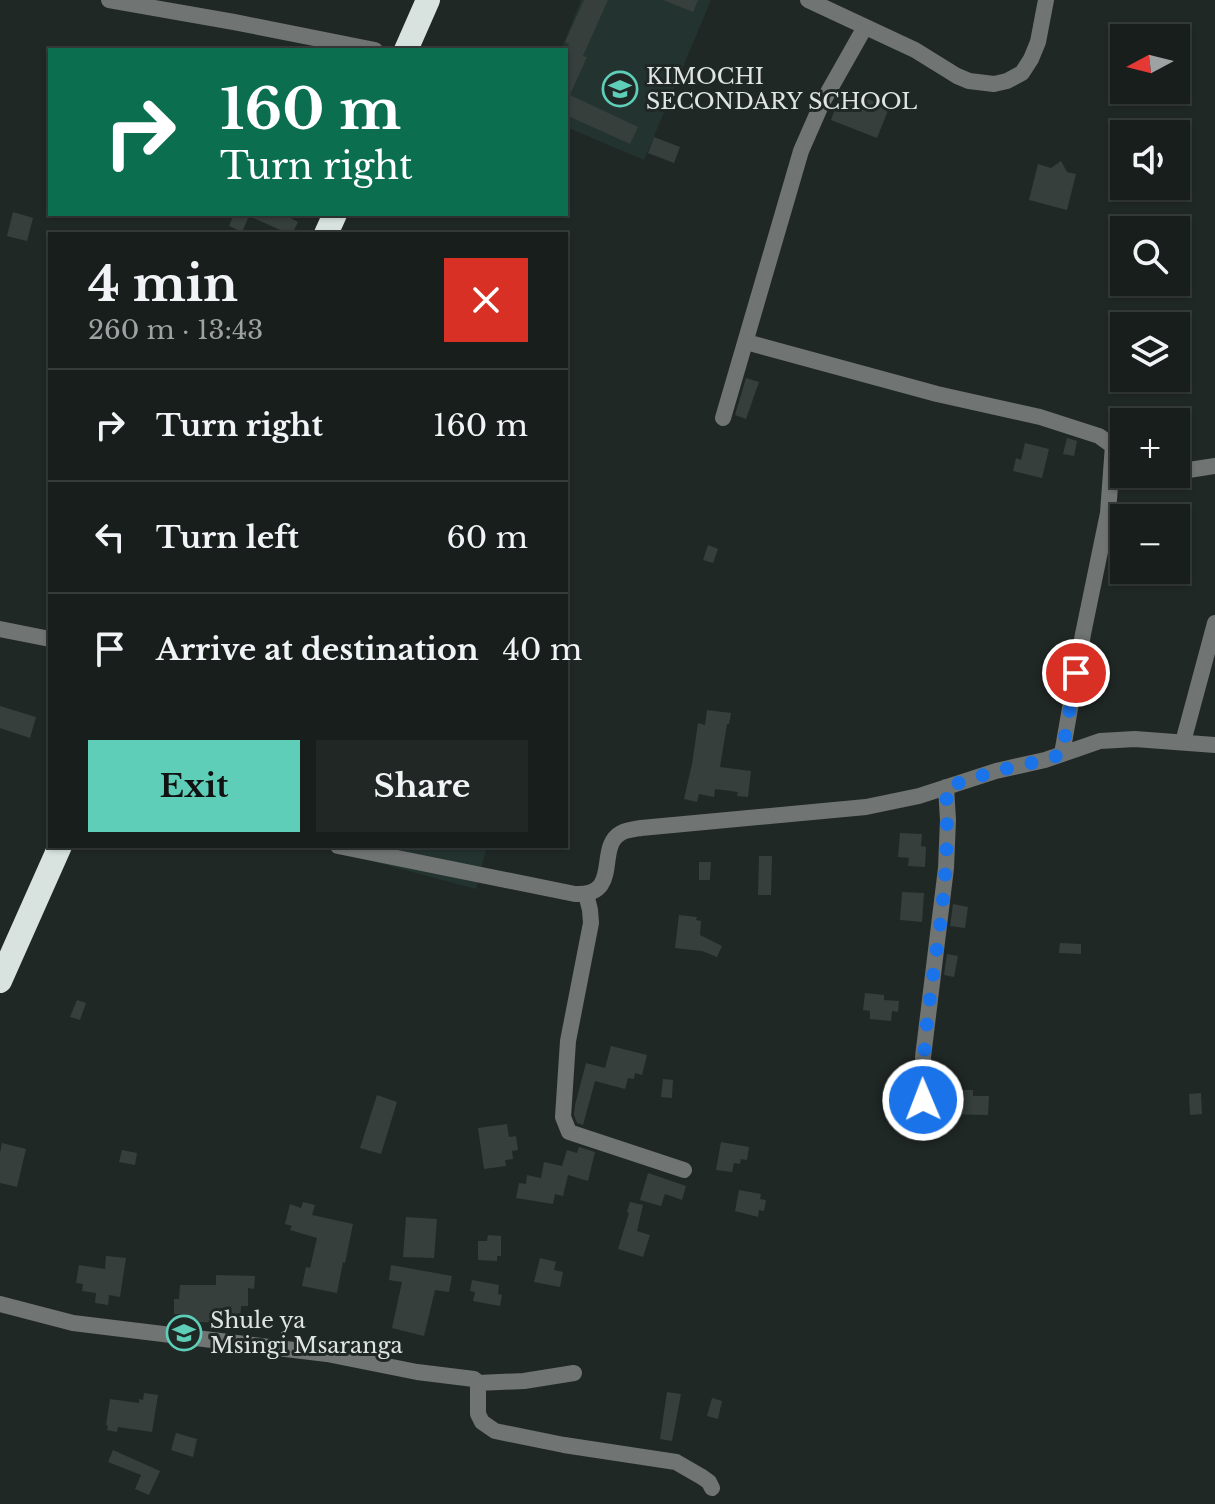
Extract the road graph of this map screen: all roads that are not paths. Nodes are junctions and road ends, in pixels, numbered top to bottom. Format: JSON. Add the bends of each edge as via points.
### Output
{"nodes":[{"id":1,"x":109,"y":0,"type":"edge"},
{"id":2,"x":428,"y":0,"type":"edge"},
{"id":3,"x":808,"y":0,"type":"edge"},
{"id":4,"x":1046,"y":0,"type":"edge"},
{"id":5,"x":840,"y":6,"type":"edge"},
{"id":6,"x":865,"y":27,"type":"junction"},
{"id":7,"x":364,"y":48,"type":"edge"},
{"id":8,"x":407,"y":48,"type":"edge"},
{"id":9,"x":746,"y":342,"type":"junction"},
{"id":10,"x":723,"y":418,"type":"dead end"},
{"id":11,"x":1110,"y":444,"type":"edge"},
{"id":12,"x":1215,"y":466,"type":"edge"},
{"id":13,"x":1190,"y":470,"type":"edge"},
{"id":14,"x":1112,"y":488,"type":"edge"},
{"id":15,"x":1215,"y":623,"type":"edge"},
{"id":16,"x":0,"y":629,"type":"edge"},
{"id":17,"x":48,"y":639,"type":"edge"},
{"id":18,"x":1183,"y":742,"type":"junction"},
{"id":19,"x":1215,"y":745,"type":"edge"},
{"id":20,"x":1062,"y":754,"type":"junction"},
{"id":21,"x":946,"y":787,"type":"junction"},
{"id":22,"x":59,"y":848,"type":"edge"},
{"id":23,"x":347,"y":848,"type":"edge"},
{"id":24,"x":586,"y":894,"type":"junction"},
{"id":25,"x":0,"y":981,"type":"edge"},
{"id":26,"x":924,"y":1132,"type":"dead end"},
{"id":27,"x":684,"y":1170,"type":"dead end"},
{"id":28,"x":0,"y":1304,"type":"edge"},
{"id":29,"x":574,"y":1373,"type":"dead end"},
{"id":30,"x":478,"y":1383,"type":"junction"},
{"id":31,"x":712,"y":1488,"type":"dead end"}],
"edges":[{"from":1,"to":7,"type":"street"},
{"from":2,"to":8,"type":"highway"},
{"from":3,"to":5,"type":"street"},
{"from":4,"to":6,"type":"street","via":[[1031,59],[1022,73],[994,84],[957,76]]},
{"from":5,"to":6,"type":"street"},
{"from":6,"to":9,"type":"street","via":[[801,151]]},
{"from":9,"to":10,"type":"street"},
{"from":9,"to":11,"type":"street","via":[[1040,417]]},
{"from":12,"to":13,"type":"street"},
{"from":14,"to":20,"type":"street"},
{"from":15,"to":18,"type":"street"},
{"from":16,"to":17,"type":"street"},
{"from":18,"to":19,"type":"street"},
{"from":18,"to":20,"type":"street","via":[[1116,739]]},
{"from":20,"to":21,"type":"street"},
{"from":21,"to":24,"type":"street","via":[[866,807],[619,833],[605,875],[596,891]]},
{"from":21,"to":26,"type":"street","via":[[946,868],[923,1057]]},
{"from":22,"to":25,"type":"highway"},
{"from":23,"to":24,"type":"street"},
{"from":24,"to":27,"type":"street","via":[[591,923],[568,1041],[563,1117],[569,1132]]},
{"from":28,"to":30,"type":"street","via":[[73,1323],[327,1354]]},
{"from":29,"to":30,"type":"street"},
{"from":30,"to":31,"type":"street","via":[[478,1414],[495,1431],[676,1462]]}]}
